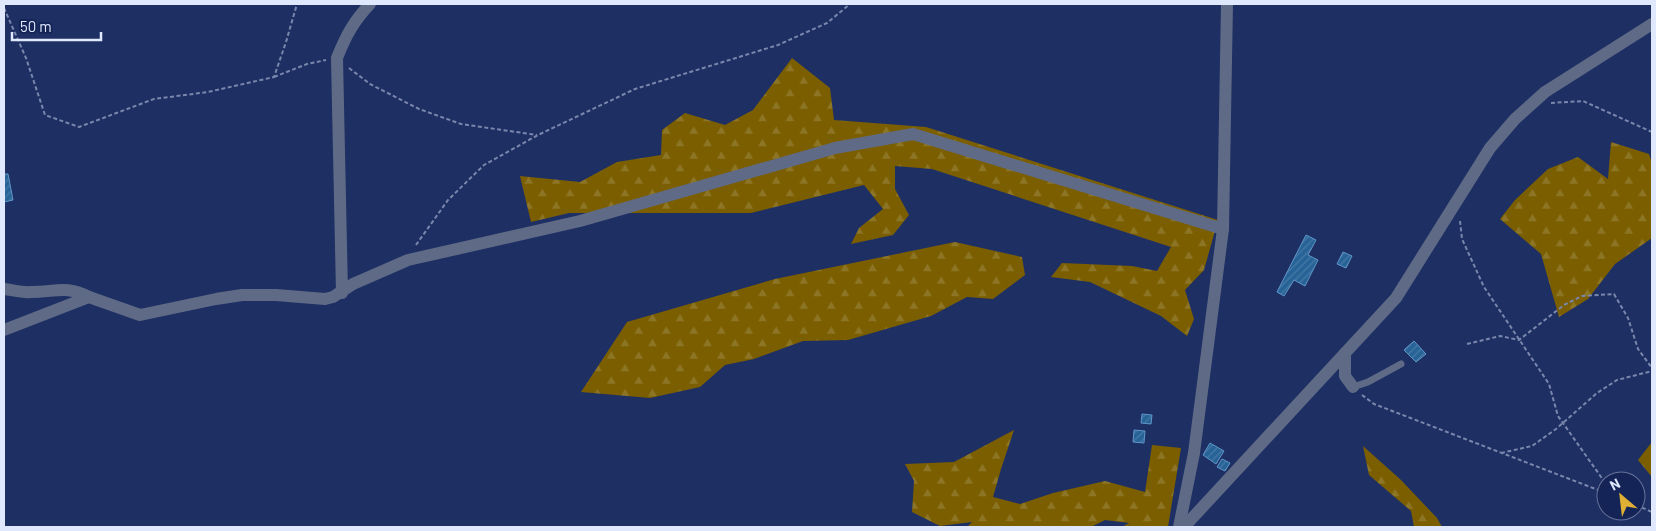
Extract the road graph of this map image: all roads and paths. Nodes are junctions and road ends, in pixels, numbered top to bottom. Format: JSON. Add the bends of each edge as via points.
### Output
{"nodes":[{"id":1,"x":297,"y":4,"type":"edge"},
{"id":2,"x":370,"y":4,"type":"edge"},
{"id":3,"x":850,"y":4,"type":"edge"},
{"id":4,"x":1227,"y":4,"type":"edge"},
{"id":5,"x":4,"y":8,"type":"edge"},
{"id":6,"x":1652,"y":24,"type":"edge"},
{"id":7,"x":337,"y":58,"type":"junction"},
{"id":8,"x":274,"y":77,"type":"junction"},
{"id":9,"x":1532,"y":104,"type":"junction"},
{"id":10,"x":1652,"y":132,"type":"edge"},
{"id":11,"x":538,"y":135,"type":"junction"},
{"id":12,"x":1457,"y":201,"type":"junction"},
{"id":13,"x":1223,"y":229,"type":"junction"},
{"id":14,"x":408,"y":260,"type":"junction"},
{"id":15,"x":4,"y":289,"type":"edge"},
{"id":16,"x":342,"y":293,"type":"junction"},
{"id":17,"x":89,"y":297,"type":"junction"},
{"id":18,"x":4,"y":330,"type":"edge"},
{"id":19,"x":1519,"y":340,"type":"junction"},
{"id":20,"x":1467,"y":344,"type":"dead end"},
{"id":21,"x":1345,"y":353,"type":"junction"},
{"id":22,"x":1402,"y":364,"type":"dead end"},
{"id":23,"x":1652,"y":370,"type":"edge"},
{"id":24,"x":1353,"y":387,"type":"junction"},
{"id":25,"x":1563,"y":422,"type":"junction"},
{"id":26,"x":1501,"y":453,"type":"junction"},
{"id":27,"x":1597,"y":471,"type":"edge"},
{"id":28,"x":1596,"y":490,"type":"edge"},
{"id":29,"x":1179,"y":527,"type":"edge"},
{"id":30,"x":1184,"y":527,"type":"edge"}],
"edges":[{"from":1,"to":8,"type":"path"},
{"from":2,"to":7,"type":"street","via":[[345,36]]},
{"from":3,"to":11,"type":"path","via":[[827,24],[778,45],[635,89]]},
{"from":4,"to":13,"type":"street"},
{"from":5,"to":8,"type":"path","via":[[26,58],[45,116],[79,127],[154,99],[208,92]]},
{"from":6,"to":9,"type":"street","via":[[1545,92]]},
{"from":7,"to":8,"type":"path","via":[[307,64]]},
{"from":7,"to":11,"type":"path","via":[[370,84],[419,109],[461,124]]},
{"from":7,"to":16,"type":"street"},
{"from":9,"to":10,"type":"path","via":[[1582,101]]},
{"from":9,"to":12,"type":"street","via":[[1514,118],[1490,148]]},
{"from":11,"to":14,"type":"path","via":[[484,164],[448,200]]},
{"from":12,"to":19,"type":"path","via":[[1462,239],[1484,287]]},
{"from":12,"to":21,"type":"street","via":[[1396,298]]},
{"from":13,"to":14,"type":"street","via":[[913,134],[835,148],[580,221]]},
{"from":13,"to":29,"type":"street","via":[[1194,454]]},
{"from":14,"to":16,"type":"street","via":[[353,284]]},
{"from":15,"to":17,"type":"street","via":[[29,292],[69,289]]},
{"from":16,"to":17,"type":"street","via":[[325,299],[242,295],[140,315]]},
{"from":17,"to":18,"type":"street"},
{"from":19,"to":20,"type":"path","via":[[1500,336]]},
{"from":19,"to":23,"type":"path","via":[[1564,305],[1582,296],[1614,294],[1628,318],[1638,350]]},
{"from":19,"to":25,"type":"path","via":[[1549,384],[1558,416]]},
{"from":21,"to":24,"type":"street","via":[[1345,376]]},
{"from":21,"to":30,"type":"street"},
{"from":22,"to":24,"type":"lane"},
{"from":23,"to":25,"type":"path","via":[[1617,380]]},
{"from":24,"to":26,"type":"path","via":[[1374,404]]},
{"from":25,"to":26,"type":"path","via":[[1532,446]]},
{"from":25,"to":27,"type":"path"},
{"from":26,"to":28,"type":"path"}]}
